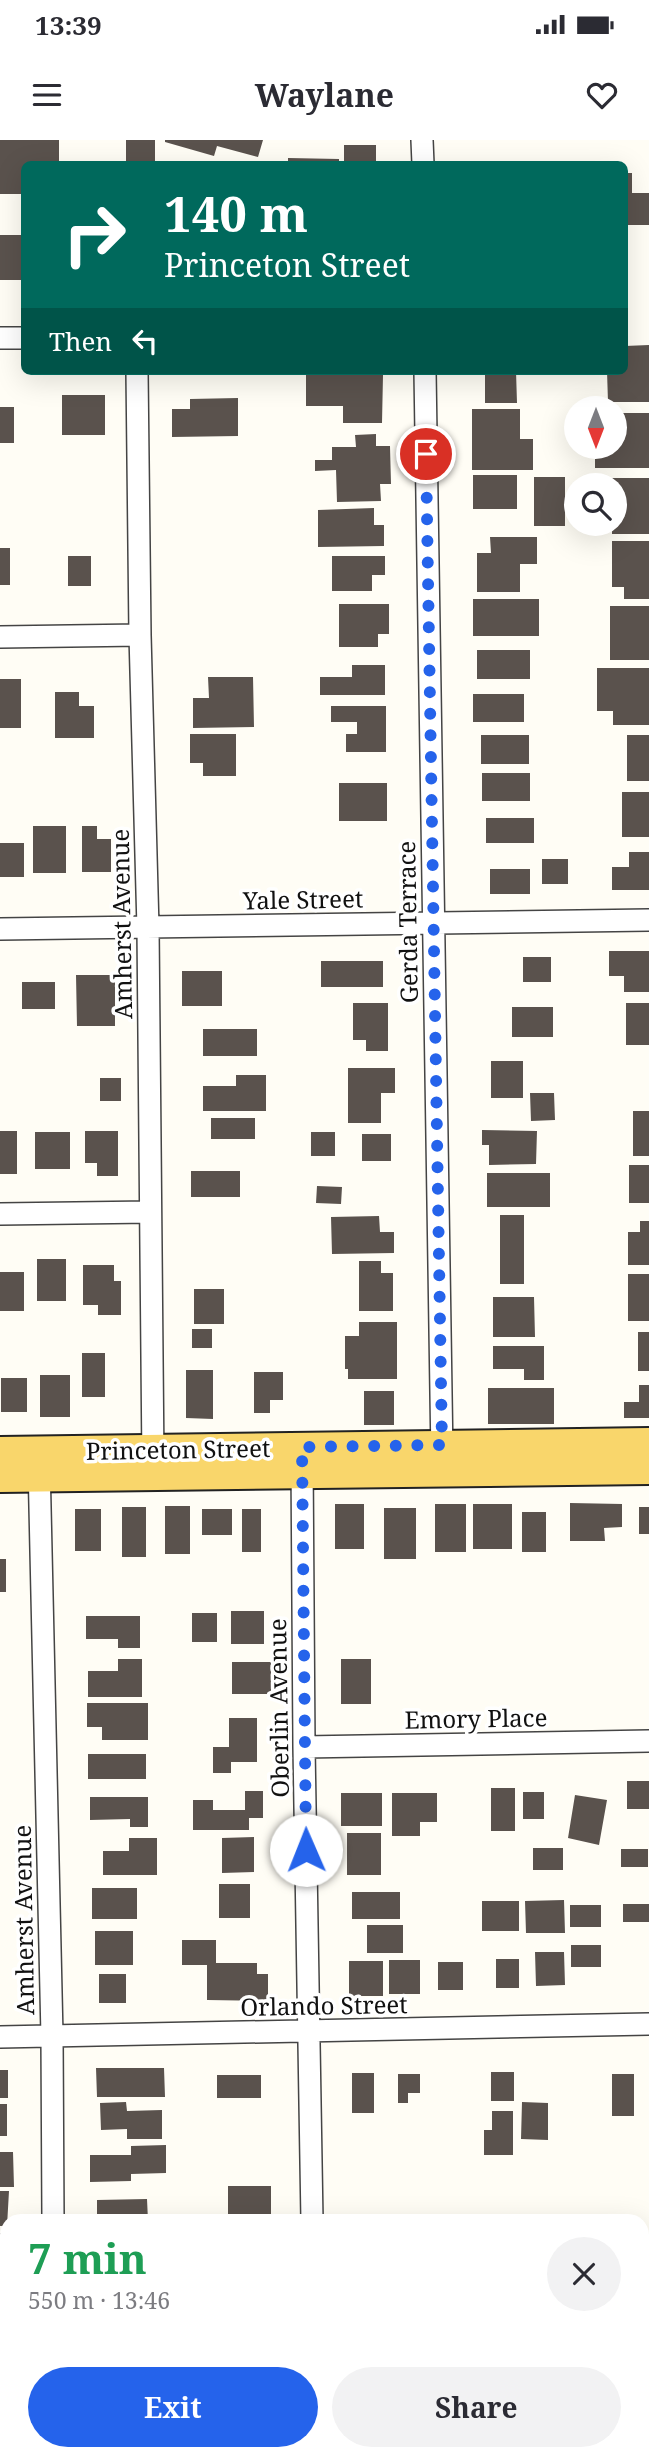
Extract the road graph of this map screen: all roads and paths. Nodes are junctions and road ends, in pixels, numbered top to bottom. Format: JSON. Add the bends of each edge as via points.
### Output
{"nodes":[{"id":1,"x":422,"y":140,"type":"edge"},
{"id":2,"x":423,"y":161,"type":"edge"},
{"id":3,"x":0,"y":338,"type":"edge"},
{"id":4,"x":21,"y":338,"type":"edge"},
{"id":5,"x":137,"y":375,"type":"edge"},
{"id":6,"x":425,"y":375,"type":"edge"},
{"id":7,"x":140,"y":635,"type":"junction"},
{"id":8,"x":0,"y":637,"type":"edge"},
{"id":9,"x":649,"y":920,"type":"edge"},
{"id":10,"x":433,"y":922,"type":"junction"},
{"id":11,"x":148,"y":928,"type":"junction"},
{"id":12,"x":0,"y":929,"type":"edge"},
{"id":13,"x":150,"y":1213,"type":"junction"},
{"id":14,"x":0,"y":1214,"type":"edge"},
{"id":15,"x":649,"y":1442,"type":"edge"},
{"id":16,"x":442,"y":1445,"type":"junction"},
{"id":17,"x":0,"y":1451,"type":"edge"},
{"id":18,"x":302,"y":1460,"type":"junction"},
{"id":19,"x":153,"y":1463,"type":"junction"},
{"id":20,"x":39,"y":1464,"type":"junction"},
{"id":21,"x":649,"y":1469,"type":"edge"},
{"id":22,"x":443,"y":1472,"type":"junction"},
{"id":23,"x":0,"y":1478,"type":"edge"},
{"id":24,"x":649,"y":1741,"type":"edge"},
{"id":25,"x":304,"y":1747,"type":"junction"},
{"id":26,"x":649,"y":2024,"type":"edge"},
{"id":27,"x":308,"y":2031,"type":"junction"},
{"id":28,"x":52,"y":2036,"type":"junction"},
{"id":29,"x":0,"y":2037,"type":"edge"},
{"id":30,"x":53,"y":2214,"type":"edge"},
{"id":31,"x":312,"y":2214,"type":"edge"}],
"edges":[{"from":1,"to":2,"type":"street"},
{"from":3,"to":4,"type":"street"},
{"from":5,"to":7,"type":"street","name":"Amherst Avenue"},
{"from":6,"to":10,"type":"street","name":"Gerda Terrace"},
{"from":7,"to":8,"type":"street"},
{"from":7,"to":11,"type":"street","name":"Amherst Avenue"},
{"from":9,"to":10,"type":"street","name":"Yale Street"},
{"from":10,"to":11,"type":"street","name":"Yale Street"},
{"from":10,"to":16,"type":"street","name":"Gerda Terrace"},
{"from":11,"to":12,"type":"street","name":"Yale Street"},
{"from":11,"to":13,"type":"street","name":"Amherst Avenue"},
{"from":13,"to":14,"type":"street"},
{"from":13,"to":19,"type":"street","name":"Amherst Avenue"},
{"from":15,"to":16,"type":"main road","name":"Princeton Street"},
{"from":16,"to":18,"type":"main road","name":"Princeton Street"},
{"from":16,"to":22,"type":"street","name":"Gerda Terrace"},
{"from":17,"to":20,"type":"main road","name":"Princeton Street"},
{"from":18,"to":19,"type":"main road","name":"Princeton Street"},
{"from":18,"to":22,"type":"main road","name":"Princeton Street"},
{"from":18,"to":25,"type":"street","name":"Oberlin Avenue"},
{"from":19,"to":20,"type":"main road","name":"Princeton Street"},
{"from":20,"to":23,"type":"main road","name":"Princeton Street"},
{"from":20,"to":28,"type":"street","name":"Amherst Avenue"},
{"from":21,"to":22,"type":"main road","name":"Princeton Street"},
{"from":24,"to":25,"type":"street","name":"Emory Place"},
{"from":25,"to":27,"type":"street","name":"Oberlin Avenue"},
{"from":26,"to":27,"type":"street","name":"Orlando Street"},
{"from":27,"to":28,"type":"street","name":"Orlando Street"},
{"from":27,"to":31,"type":"street","name":"Oberlin Avenue"},
{"from":28,"to":29,"type":"street","name":"Orlando Street"},
{"from":28,"to":30,"type":"street","name":"Amherst Avenue"}]}
